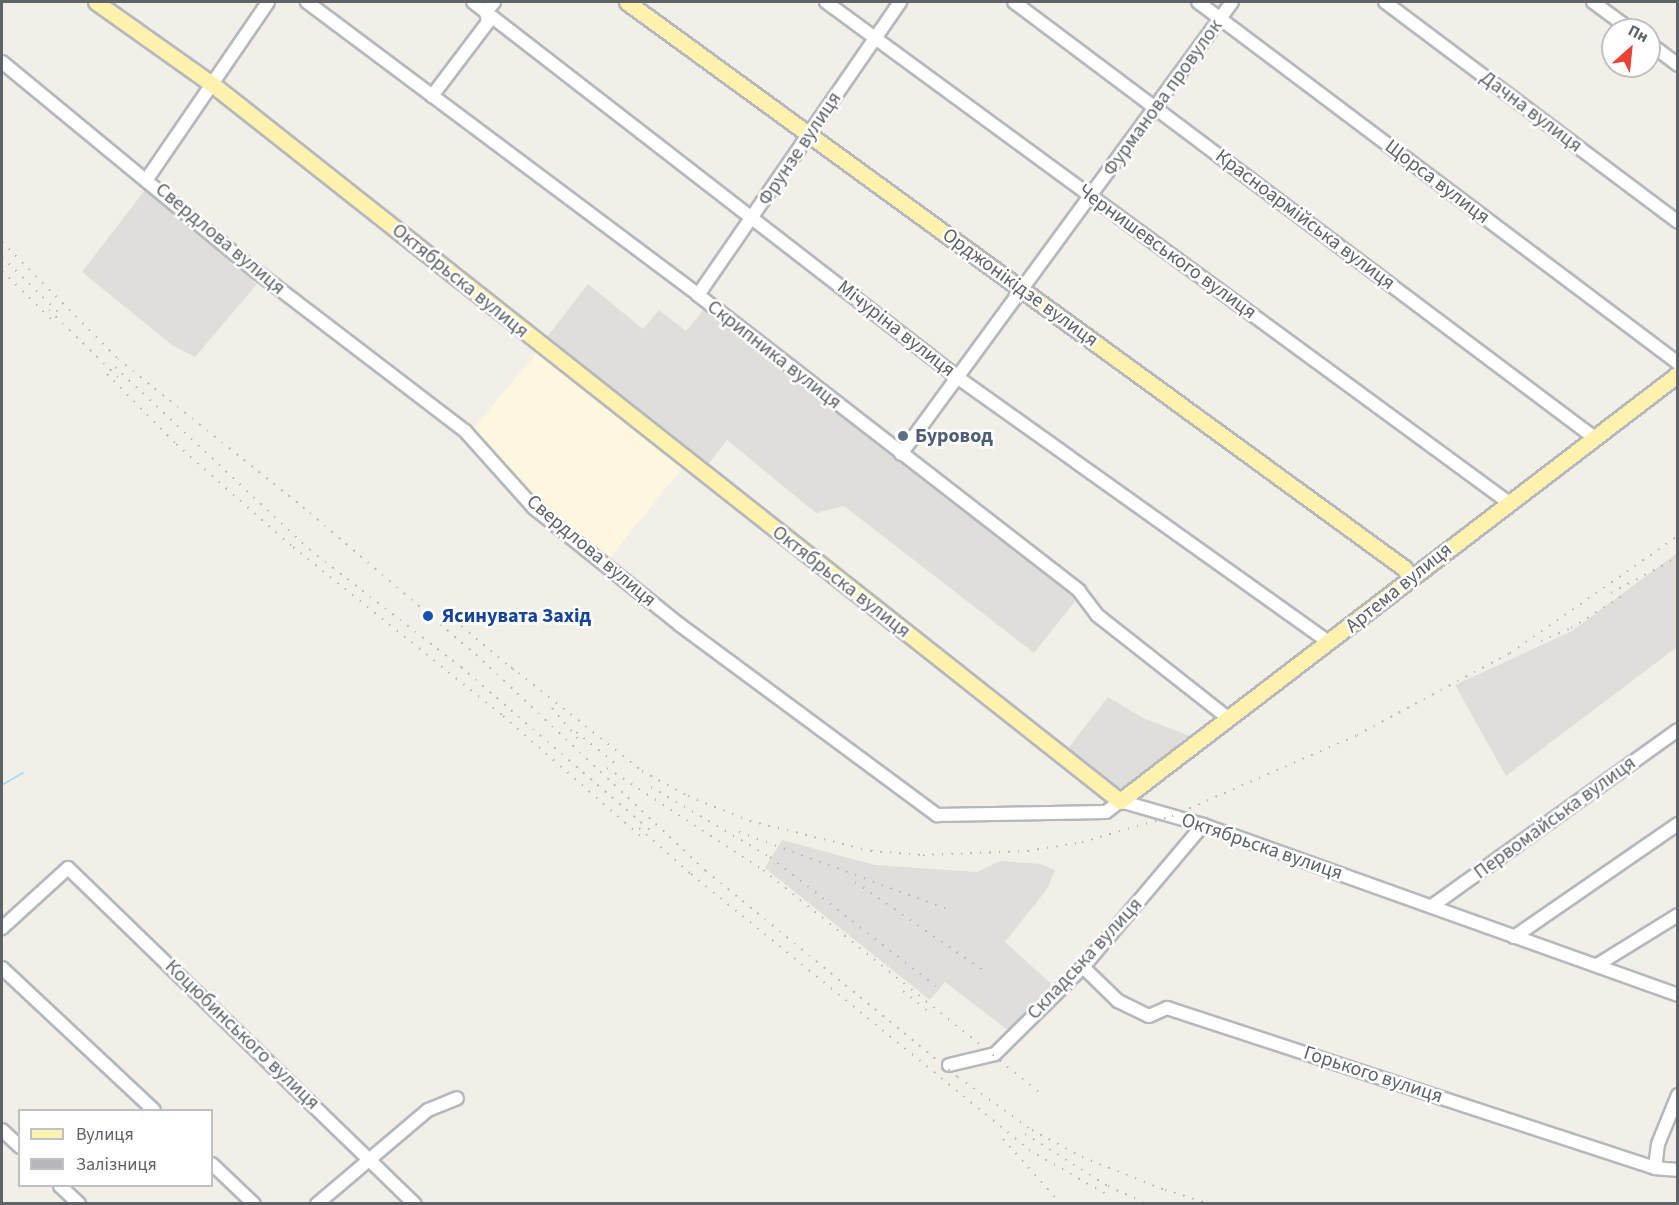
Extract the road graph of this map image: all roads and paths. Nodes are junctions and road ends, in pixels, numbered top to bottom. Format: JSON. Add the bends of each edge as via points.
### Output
{"nodes":[{"id":1,"x":96,"y":2,"type":"edge"},
{"id":2,"x":268,"y":2,"type":"edge"},
{"id":3,"x":308,"y":2,"type":"edge"},
{"id":4,"x":473,"y":2,"type":"edge"},
{"id":5,"x":627,"y":2,"type":"edge"},
{"id":6,"x":826,"y":2,"type":"edge"},
{"id":7,"x":900,"y":2,"type":"edge"},
{"id":8,"x":1014,"y":2,"type":"edge"},
{"id":9,"x":1198,"y":2,"type":"edge"},
{"id":10,"x":1232,"y":2,"type":"edge"},
{"id":11,"x":1385,"y":2,"type":"edge"},
{"id":12,"x":1593,"y":2,"type":"edge"},
{"id":13,"x":490,"y":7,"type":"edge"},
{"id":14,"x":1615,"y":18,"type":"edge"},
{"id":15,"x":1220,"y":19,"type":"junction"},
{"id":16,"x":876,"y":38,"type":"junction"},
{"id":17,"x":1661,"y":53,"type":"edge"},
{"id":18,"x":2,"y":62,"type":"edge"},
{"id":19,"x":1677,"y":65,"type":"edge"},
{"id":20,"x":212,"y":84,"type":"junction"},
{"id":21,"x":432,"y":96,"type":"junction"},
{"id":22,"x":1156,"y":108,"type":"junction"},
{"id":23,"x":809,"y":134,"type":"junction"},
{"id":24,"x":147,"y":179,"type":"junction"},
{"id":25,"x":1091,"y":196,"type":"junction"},
{"id":26,"x":753,"y":218,"type":"junction"},
{"id":27,"x":1677,"y":222,"type":"edge"},
{"id":28,"x":1022,"y":290,"type":"junction"},
{"id":29,"x":698,"y":296,"type":"junction"},
{"id":30,"x":1677,"y":363,"type":"edge"},
{"id":31,"x":1677,"y":374,"type":"edge"},
{"id":32,"x":957,"y":377,"type":"junction"},
{"id":33,"x":1596,"y":439,"type":"junction"},
{"id":34,"x":901,"y":454,"type":"junction"},
{"id":35,"x":1508,"y":502,"type":"junction"},
{"id":36,"x":1411,"y":578,"type":"junction"},
{"id":37,"x":1330,"y":643,"type":"junction"},
{"id":38,"x":1229,"y":720,"type":"junction"},
{"id":39,"x":1677,"y":730,"type":"edge"},
{"id":40,"x":1120,"y":801,"type":"junction"},
{"id":41,"x":1677,"y":824,"type":"edge"},
{"id":42,"x":1203,"y":825,"type":"junction"},
{"id":43,"x":1432,"y":906,"type":"junction"},
{"id":44,"x":1677,"y":915,"type":"edge"},
{"id":45,"x":2,"y":928,"type":"edge"},
{"id":46,"x":1514,"y":937,"type":"junction"},
{"id":47,"x":1597,"y":965,"type":"junction"},
{"id":48,"x":1083,"y":967,"type":"junction"},
{"id":49,"x":2,"y":968,"type":"edge"},
{"id":50,"x":1677,"y":995,"type":"edge"},
{"id":51,"x":949,"y":1065,"type":"dead end"},
{"id":52,"x":1677,"y":1095,"type":"edge"},
{"id":53,"x":457,"y":1098,"type":"dead end"},
{"id":54,"x":153,"y":1109,"type":"edge"},
{"id":55,"x":2,"y":1130,"type":"edge"},
{"id":56,"x":18,"y":1145,"type":"edge"},
{"id":57,"x":369,"y":1158,"type":"junction"},
{"id":58,"x":213,"y":1165,"type":"edge"},
{"id":59,"x":1655,"y":1168,"type":"junction"},
{"id":60,"x":1677,"y":1170,"type":"edge"},
{"id":61,"x":62,"y":1187,"type":"edge"},
{"id":62,"x":79,"y":1203,"type":"edge"},
{"id":63,"x":254,"y":1203,"type":"edge"},
{"id":64,"x":317,"y":1203,"type":"edge"},
{"id":65,"x":415,"y":1203,"type":"edge"}],
"edges":[{"from":1,"to":20,"type":"main road","name":"Октябрьска вулиця"},
{"from":2,"to":20,"type":"street"},
{"from":3,"to":21,"type":"street","name":"Скрипника вулиця"},
{"from":4,"to":13,"type":"street","name":"Мічуріна вулиця"},
{"from":5,"to":23,"type":"main road","name":"Орджонікідзе вулиця"},
{"from":6,"to":16,"type":"street","name":"Чернишевського вулиця"},
{"from":7,"to":16,"type":"street","name":"Фрунзе вулиця"},
{"from":8,"to":22,"type":"street","name":"Красноармійська вулиця"},
{"from":9,"to":15,"type":"street","name":"Щорса вулиця"},
{"from":10,"to":15,"type":"street","name":"Фурманова провулок"},
{"from":11,"to":27,"type":"street","name":"Дачна вулиця"},
{"from":12,"to":14,"type":"street"},
{"from":13,"to":21,"type":"street","via":[[488,22]]},
{"from":13,"to":26,"type":"street","name":"Мічуріна вулиця"},
{"from":15,"to":22,"type":"street","name":"Фурманова провулок"},
{"from":15,"to":30,"type":"street","name":"Щорса вулиця"},
{"from":16,"to":23,"type":"street","name":"Фрунзе вулиця"},
{"from":16,"to":25,"type":"street","name":"Чернишевського вулиця"},
{"from":17,"to":19,"type":"street"},
{"from":18,"to":24,"type":"street","name":"Свердлова вулиця"},
{"from":20,"to":24,"type":"street"},
{"from":20,"to":40,"type":"main road","name":"Октябрьска вулиця"},
{"from":21,"to":29,"type":"street","name":"Скрипника вулиця"},
{"from":22,"to":25,"type":"street","name":"Фурманова провулок"},
{"from":22,"to":33,"type":"street","name":"Красноармійська вулиця"},
{"from":23,"to":26,"type":"street","name":"Фрунзе вулиця"},
{"from":23,"to":28,"type":"main road","name":"Орджонікідзе вулиця"},
{"from":24,"to":40,"type":"street","name":"Свердлова вулиця","via":[[257,272],[465,431],[534,507],[680,624],[937,815],[1106,812]]},
{"from":25,"to":28,"type":"street","name":"Фурманова провулок"},
{"from":25,"to":35,"type":"street","name":"Чернишевського вулиця"},
{"from":26,"to":29,"type":"street","name":"Фрунзе вулиця"},
{"from":26,"to":32,"type":"street","name":"Мічуріна вулиця"},
{"from":28,"to":32,"type":"street","name":"Фурманова провулок"},
{"from":28,"to":36,"type":"main road","name":"Орджонікідзе вулиця","via":[[1404,568]]},
{"from":29,"to":34,"type":"street","name":"Скрипника вулиця"},
{"from":31,"to":33,"type":"main road","name":"Артема вулиця"},
{"from":32,"to":34,"type":"street","name":"Фурманова провулок"},
{"from":32,"to":37,"type":"street","name":"Мічуріна вулиця"},
{"from":33,"to":35,"type":"main road","name":"Артема вулиця"},
{"from":34,"to":38,"type":"street","name":"Скрипника вулиця","via":[[1079,591],[1097,615]]},
{"from":35,"to":36,"type":"main road","name":"Артема вулиця"},
{"from":36,"to":37,"type":"main road","name":"Артема вулиця"},
{"from":37,"to":38,"type":"main road","name":"Артема вулиця"},
{"from":38,"to":40,"type":"main road","name":"Артема вулиця"},
{"from":39,"to":43,"type":"street","name":"Первомайська вулиця"},
{"from":40,"to":42,"type":"street","name":"Октябрьска вулиця"},
{"from":41,"to":46,"type":"street"},
{"from":42,"to":43,"type":"street","name":"Октябрьска вулиця"},
{"from":42,"to":48,"type":"street","name":"Складська вулиця"},
{"from":43,"to":46,"type":"street","name":"Октябрьска вулиця"},
{"from":44,"to":47,"type":"street"},
{"from":45,"to":57,"type":"street","name":"Коцюбинського вулиця","via":[[69,868]]},
{"from":46,"to":47,"type":"street","name":"Октябрьска вулиця"},
{"from":47,"to":50,"type":"street","name":"Октябрьска вулиця"},
{"from":48,"to":51,"type":"street","name":"Складська вулиця","via":[[994,1054]]},
{"from":48,"to":59,"type":"street","name":"Горького вулиця","via":[[1118,1001],[1149,1016],[1167,1008]]},
{"from":49,"to":54,"type":"street"},
{"from":52,"to":59,"type":"street","via":[[1658,1144]]},
{"from":53,"to":57,"type":"street","via":[[428,1110]]},
{"from":55,"to":56,"type":"street"},
{"from":57,"to":64,"type":"street"},
{"from":57,"to":65,"type":"street","name":"Коцюбинського вулиця"},
{"from":58,"to":63,"type":"street"},
{"from":59,"to":60,"type":"street","name":"Горького вулиця"},
{"from":61,"to":62,"type":"street"}]}
